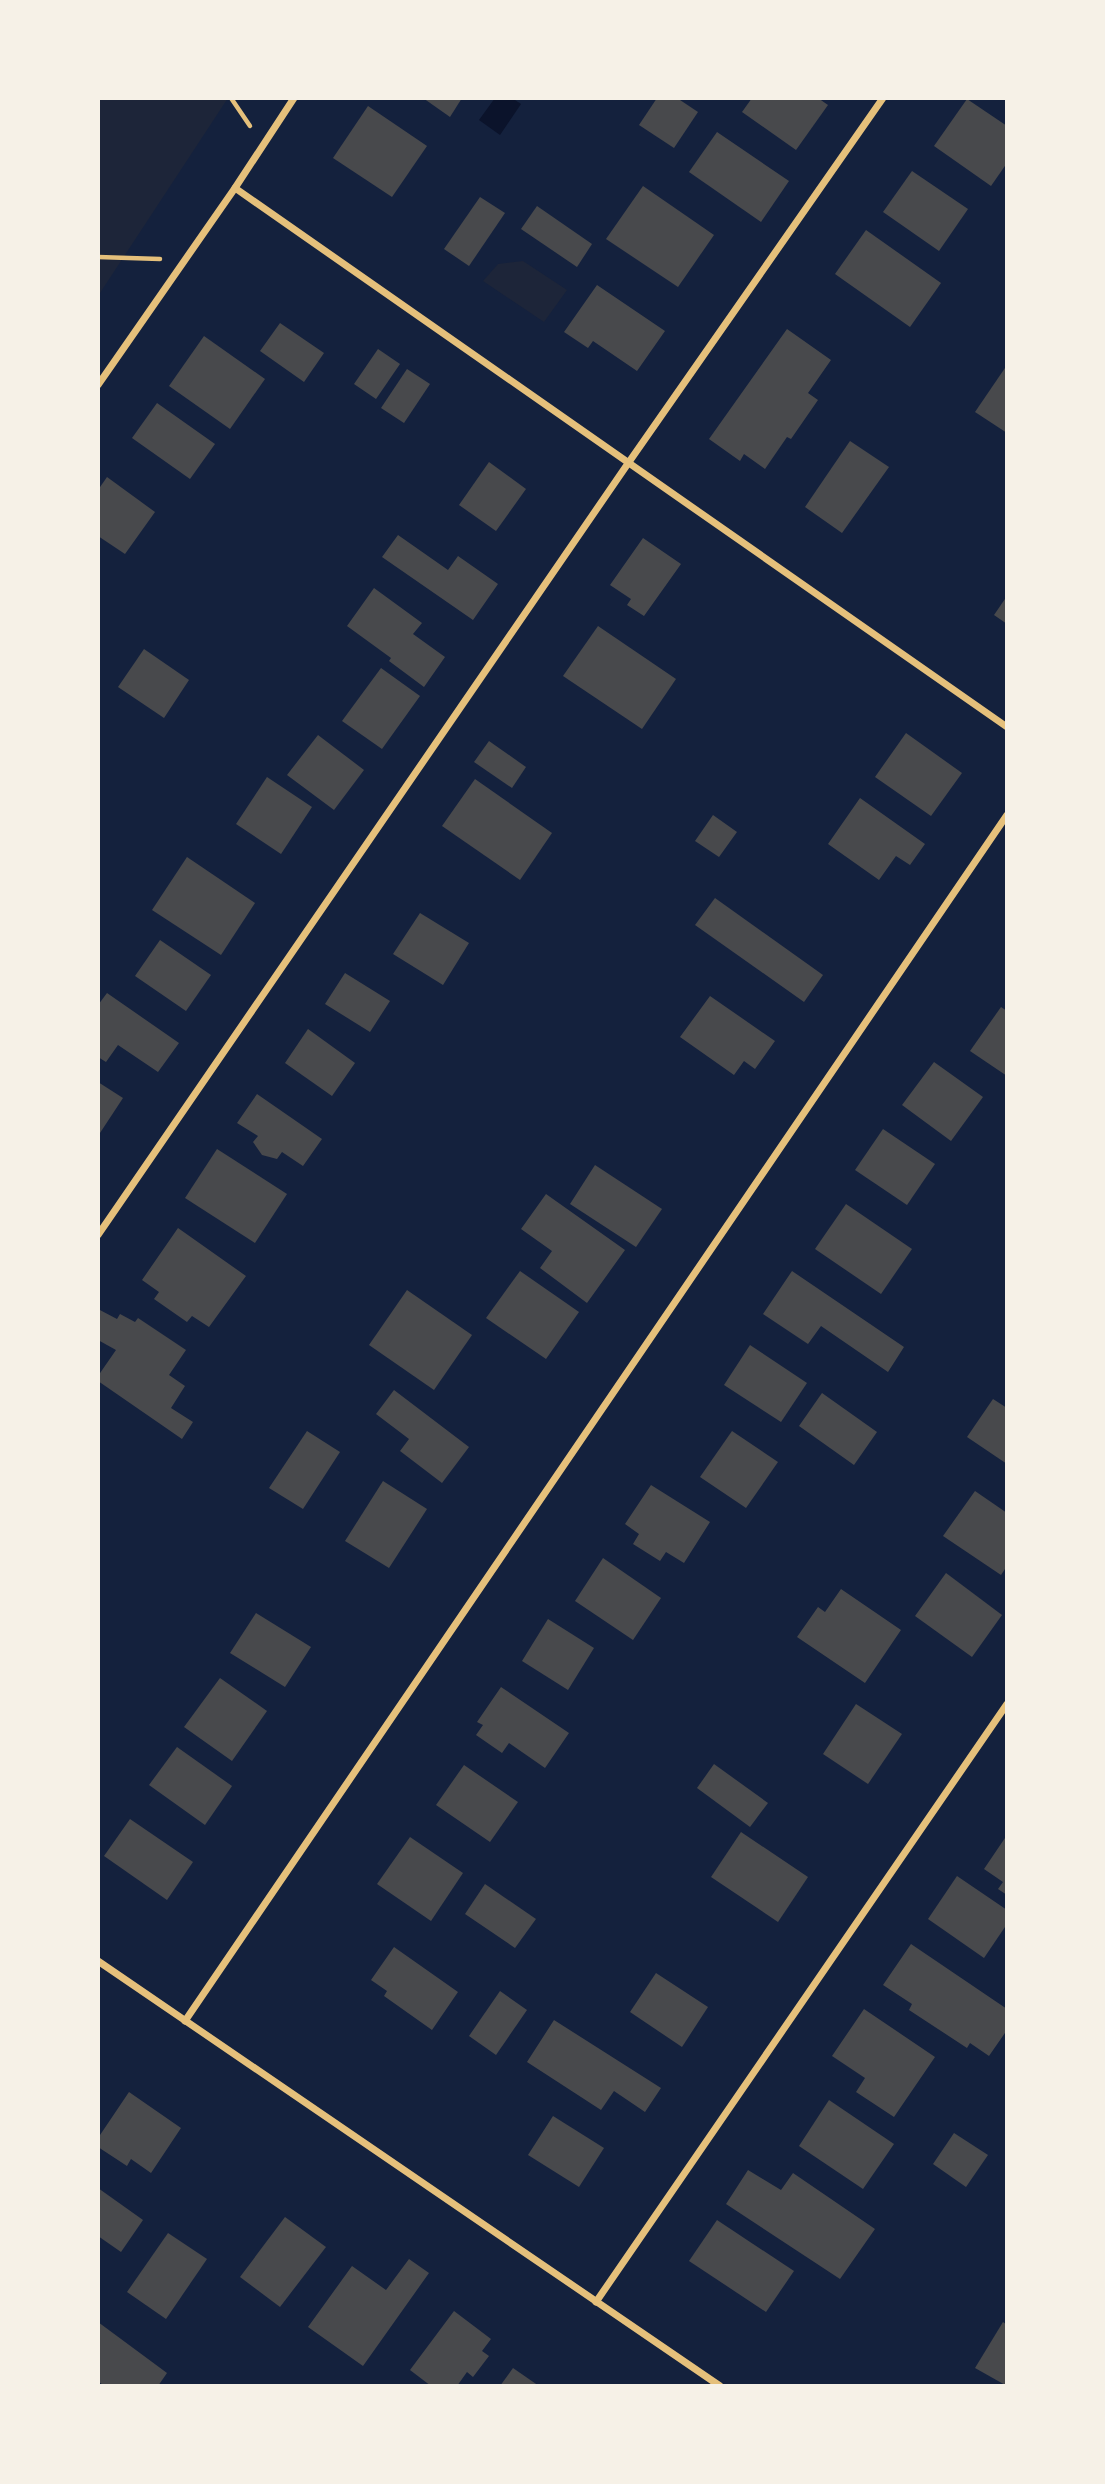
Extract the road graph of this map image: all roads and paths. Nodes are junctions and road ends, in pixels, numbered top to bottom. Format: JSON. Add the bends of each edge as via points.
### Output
{"nodes":[{"id":1,"x":231,"y":98,"type":"edge"},
{"id":2,"x":294,"y":98,"type":"edge"},
{"id":3,"x":883,"y":98,"type":"edge"},
{"id":4,"x":263,"y":143,"type":"junction"},
{"id":5,"x":235,"y":188,"type":"junction"},
{"id":6,"x":98,"y":257,"type":"edge"},
{"id":7,"x":186,"y":259,"type":"junction"},
{"id":8,"x":98,"y":385,"type":"edge"},
{"id":9,"x":629,"y":463,"type":"junction"},
{"id":10,"x":1007,"y":727,"type":"edge"},
{"id":11,"x":1007,"y":815,"type":"edge"},
{"id":12,"x":98,"y":1235,"type":"edge"},
{"id":13,"x":1007,"y":1704,"type":"edge"},
{"id":14,"x":98,"y":1961,"type":"edge"},
{"id":15,"x":186,"y":2021,"type":"junction"},
{"id":16,"x":596,"y":2302,"type":"junction"},
{"id":17,"x":720,"y":2386,"type":"edge"}],
"edges":[{"from":1,"to":4,"type":"path"},
{"from":2,"to":4,"type":"street"},
{"from":3,"to":9,"type":"street"},
{"from":4,"to":5,"type":"street"},
{"from":5,"to":7,"type":"street"},
{"from":5,"to":9,"type":"street"},
{"from":6,"to":7,"type":"path"},
{"from":7,"to":8,"type":"street"},
{"from":9,"to":10,"type":"street"},
{"from":9,"to":12,"type":"street"},
{"from":11,"to":15,"type":"street"},
{"from":13,"to":16,"type":"street"},
{"from":14,"to":15,"type":"street"},
{"from":15,"to":16,"type":"street"},
{"from":16,"to":17,"type":"street"}]}
